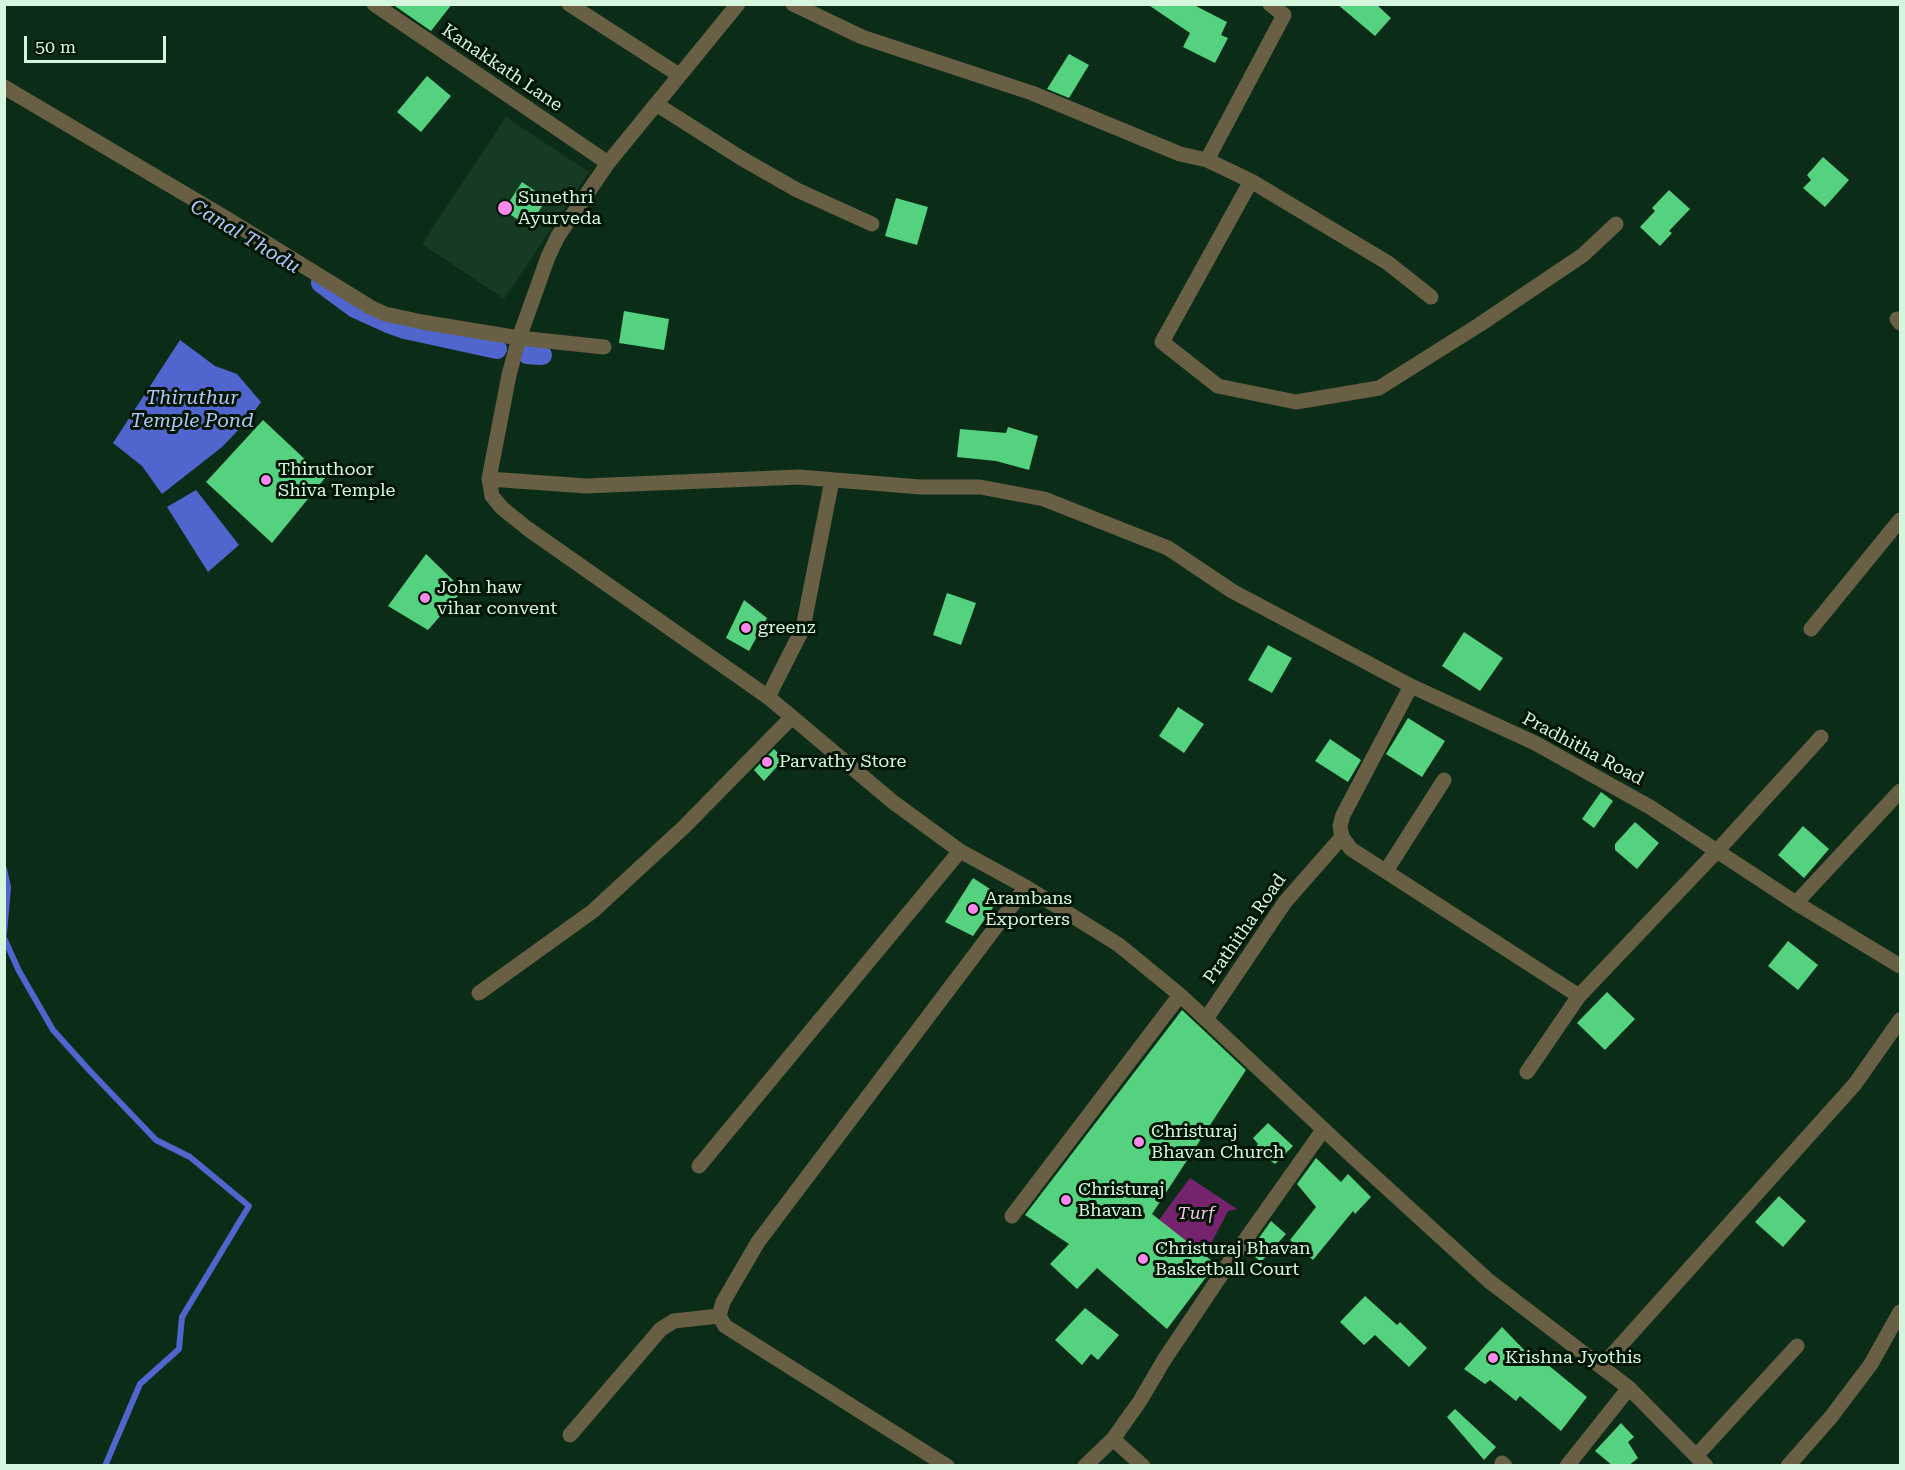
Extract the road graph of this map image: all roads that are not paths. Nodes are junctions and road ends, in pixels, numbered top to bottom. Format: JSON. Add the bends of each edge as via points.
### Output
{"nodes":[{"id":1,"x":374,"y":4,"type":"edge"},
{"id":2,"x":569,"y":4,"type":"edge"},
{"id":3,"x":738,"y":4,"type":"edge"},
{"id":4,"x":793,"y":4,"type":"edge"},
{"id":5,"x":1270,"y":4,"type":"edge"},
{"id":6,"x":1287,"y":10,"type":"edge"},
{"id":7,"x":679,"y":75,"type":"junction"},
{"id":8,"x":4,"y":87,"type":"edge"},
{"id":9,"x":656,"y":104,"type":"junction"},
{"id":10,"x":1206,"y":160,"type":"junction"},
{"id":11,"x":608,"y":163,"type":"junction"},
{"id":12,"x":1251,"y":181,"type":"junction"},
{"id":13,"x":872,"y":224,"type":"dead end"},
{"id":14,"x":1616,"y":224,"type":"dead end"},
{"id":15,"x":1431,"y":297,"type":"dead end"},
{"id":16,"x":519,"y":338,"type":"junction"},
{"id":17,"x":604,"y":347,"type":"dead end"},
{"id":18,"x":489,"y":479,"type":"junction"},
{"id":19,"x":832,"y":480,"type":"junction"},
{"id":20,"x":1900,"y":520,"type":"edge"},
{"id":21,"x":1811,"y":629,"type":"dead end"},
{"id":22,"x":1411,"y":686,"type":"junction"},
{"id":23,"x":768,"y":697,"type":"junction"},
{"id":24,"x":792,"y":717,"type":"junction"},
{"id":25,"x":1821,"y":737,"type":"dead end"},
{"id":26,"x":1444,"y":780,"type":"dead end"},
{"id":27,"x":1900,"y":791,"type":"edge"},
{"id":28,"x":1342,"y":837,"type":"junction"},
{"id":29,"x":960,"y":851,"type":"junction"},
{"id":30,"x":1717,"y":851,"type":"junction"},
{"id":31,"x":1386,"y":871,"type":"junction"},
{"id":32,"x":1026,"y":887,"type":"junction"},
{"id":33,"x":1796,"y":903,"type":"junction"},
{"id":34,"x":1900,"y":966,"type":"edge"},
{"id":35,"x":479,"y":993,"type":"dead end"},
{"id":36,"x":1180,"y":995,"type":"junction"},
{"id":37,"x":1579,"y":996,"type":"junction"},
{"id":38,"x":1206,"y":1019,"type":"junction"},
{"id":39,"x":1900,"y":1020,"type":"edge"},
{"id":40,"x":1527,"y":1072,"type":"dead end"},
{"id":41,"x":1323,"y":1130,"type":"junction"},
{"id":42,"x":699,"y":1166,"type":"dead end"},
{"id":43,"x":1012,"y":1216,"type":"dead end"},
{"id":44,"x":1900,"y":1312,"type":"edge"},
{"id":45,"x":719,"y":1316,"type":"junction"},
{"id":46,"x":1797,"y":1346,"type":"dead end"},
{"id":47,"x":1602,"y":1366,"type":"junction"},
{"id":48,"x":1629,"y":1388,"type":"junction"},
{"id":49,"x":570,"y":1435,"type":"dead end"},
{"id":50,"x":1113,"y":1439,"type":"junction"},
{"id":51,"x":1701,"y":1460,"type":"edge"},
{"id":52,"x":947,"y":1466,"type":"edge"},
{"id":53,"x":1085,"y":1466,"type":"edge"},
{"id":54,"x":1143,"y":1466,"type":"edge"},
{"id":55,"x":1567,"y":1466,"type":"edge"},
{"id":56,"x":1788,"y":1466,"type":"edge"}],
"edges":[{"from":1,"to":11,"type":"street","name":"Kanakkath Lane"},
{"from":2,"to":7,"type":"street"},
{"from":3,"to":7,"type":"street"},
{"from":4,"to":10,"type":"street","via":[[862,37],[1032,93],[1180,154]]},
{"from":5,"to":6,"type":"street"},
{"from":6,"to":10,"type":"street"},
{"from":7,"to":9,"type":"street"},
{"from":8,"to":16,"type":"street","via":[[370,307],[423,322]]},
{"from":9,"to":11,"type":"street"},
{"from":9,"to":13,"type":"street","via":[[778,179]]},
{"from":10,"to":12,"type":"street"},
{"from":11,"to":16,"type":"street","via":[[558,236]]},
{"from":12,"to":14,"type":"street","via":[[1162,342],[1218,386],[1296,402],[1379,388],[1583,255]]},
{"from":12,"to":15,"type":"street","via":[[1388,263]]},
{"from":16,"to":17,"type":"street"},
{"from":16,"to":18,"type":"street","via":[[499,417]]},
{"from":18,"to":19,"type":"street","name":"Pradhitha Road","via":[[586,486],[799,477]]},
{"from":18,"to":23,"type":"street","via":[[492,496],[514,519]]},
{"from":19,"to":22,"type":"street","name":"Pradhitha Road","via":[[980,487],[1044,500],[1168,548],[1232,591]]},
{"from":19,"to":23,"type":"street","via":[[803,628]]},
{"from":20,"to":21,"type":"street"},
{"from":22,"to":28,"type":"street","via":[[1343,814]]},
{"from":22,"to":30,"type":"street","name":"Pradhitha Road","via":[[1535,743],[1650,807]]},
{"from":23,"to":24,"type":"street"},
{"from":24,"to":29,"type":"street","via":[[893,802]]},
{"from":24,"to":35,"type":"street","via":[[593,911]]},
{"from":25,"to":30,"type":"street"},
{"from":26,"to":31,"type":"street"},
{"from":27,"to":33,"type":"street"},
{"from":28,"to":31,"type":"street","via":[[1351,849]]},
{"from":28,"to":38,"type":"street","name":"Prathitha Road","via":[[1285,902]]},
{"from":29,"to":32,"type":"street"},
{"from":29,"to":42,"type":"street"},
{"from":30,"to":33,"type":"street","name":"Pradhitha Road"},
{"from":30,"to":37,"type":"street"},
{"from":31,"to":37,"type":"street"},
{"from":32,"to":36,"type":"street","via":[[1119,945]]},
{"from":32,"to":45,"type":"street","via":[[758,1242]]},
{"from":33,"to":34,"type":"street","name":"Pradhitha Road"},
{"from":36,"to":38,"type":"street"},
{"from":36,"to":43,"type":"street"},
{"from":37,"to":40,"type":"street"},
{"from":38,"to":41,"type":"street"},
{"from":39,"to":47,"type":"street","via":[[1855,1084]]},
{"from":41,"to":47,"type":"street","via":[[1489,1281]]},
{"from":41,"to":50,"type":"street","via":[[1231,1260]]},
{"from":44,"to":56,"type":"street","via":[[1870,1364]]},
{"from":45,"to":49,"type":"street","via":[[674,1321],[662,1329]]},
{"from":45,"to":52,"type":"street","via":[[725,1326]]},
{"from":46,"to":51,"type":"street"},
{"from":47,"to":48,"type":"street"},
{"from":48,"to":51,"type":"street"},
{"from":48,"to":55,"type":"street"},
{"from":50,"to":53,"type":"street"},
{"from":50,"to":54,"type":"street"}]}
